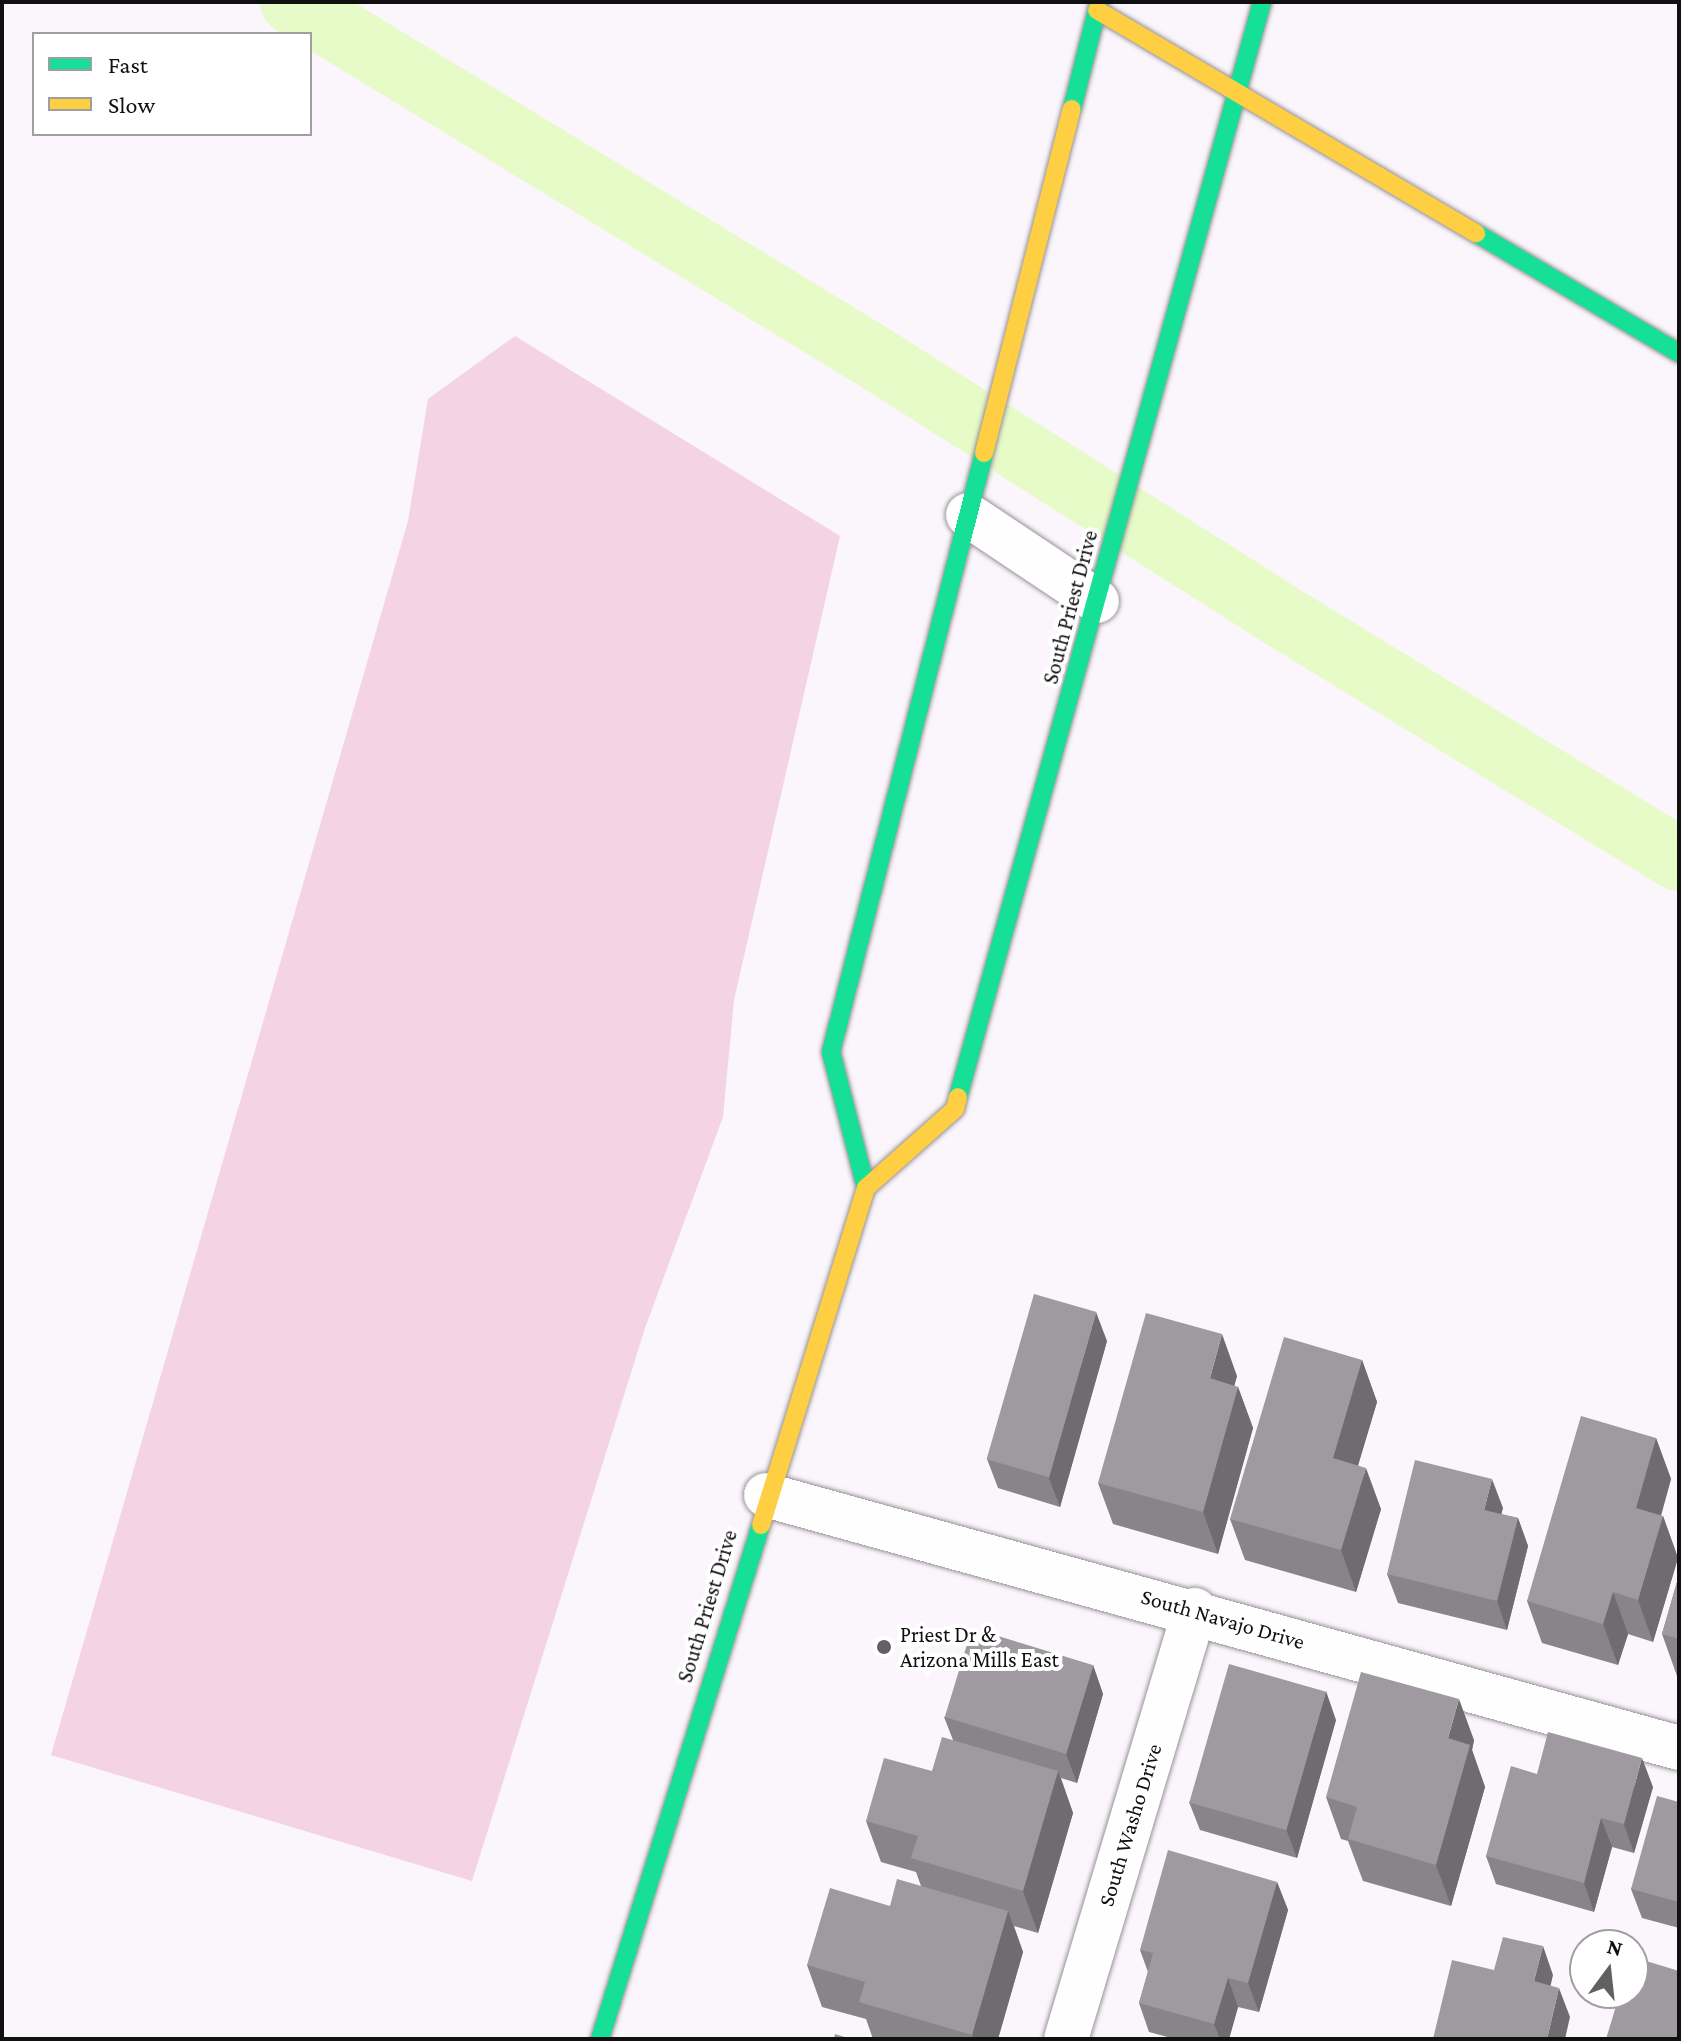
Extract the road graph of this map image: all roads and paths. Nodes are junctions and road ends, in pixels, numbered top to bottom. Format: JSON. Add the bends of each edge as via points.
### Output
{"nodes":[{"id":1,"x":1262,"y":2,"type":"edge"},
{"id":2,"x":1093,"y":5,"type":"edge"},
{"id":3,"x":1236,"y":95,"type":"junction"},
{"id":4,"x":1679,"y":353,"type":"edge"},
{"id":5,"x":971,"y":504,"type":"junction"},
{"id":6,"x":1101,"y":586,"type":"junction"},
{"id":7,"x":866,"y":1188,"type":"junction"},
{"id":8,"x":766,"y":1495,"type":"junction"},
{"id":9,"x":1195,"y":1610,"type":"junction"},
{"id":10,"x":1679,"y":1748,"type":"edge"},
{"id":11,"x":600,"y":2039,"type":"edge"},
{"id":12,"x":1066,"y":2039,"type":"edge"}],
"edges":[{"from":1,"to":3,"type":"main road","name":"South Priest Drive"},
{"from":2,"to":3,"type":"main road"},
{"from":2,"to":5,"type":"main road"},
{"from":3,"to":4,"type":"main road"},
{"from":3,"to":6,"type":"main road","name":"South Priest Drive"},
{"from":5,"to":6,"type":"street"},
{"from":5,"to":7,"type":"main road","via":[[831,1052]]},
{"from":6,"to":7,"type":"main road","name":"South Priest Drive","via":[[955,1109]]},
{"from":7,"to":8,"type":"main road","name":"South Priest Drive"},
{"from":8,"to":9,"type":"street","name":"South Navajo Drive"},
{"from":8,"to":11,"type":"main road","name":"South Priest Drive"},
{"from":9,"to":10,"type":"street","name":"South Navajo Drive"},
{"from":9,"to":12,"type":"street","name":"South Washo Drive"}]}
